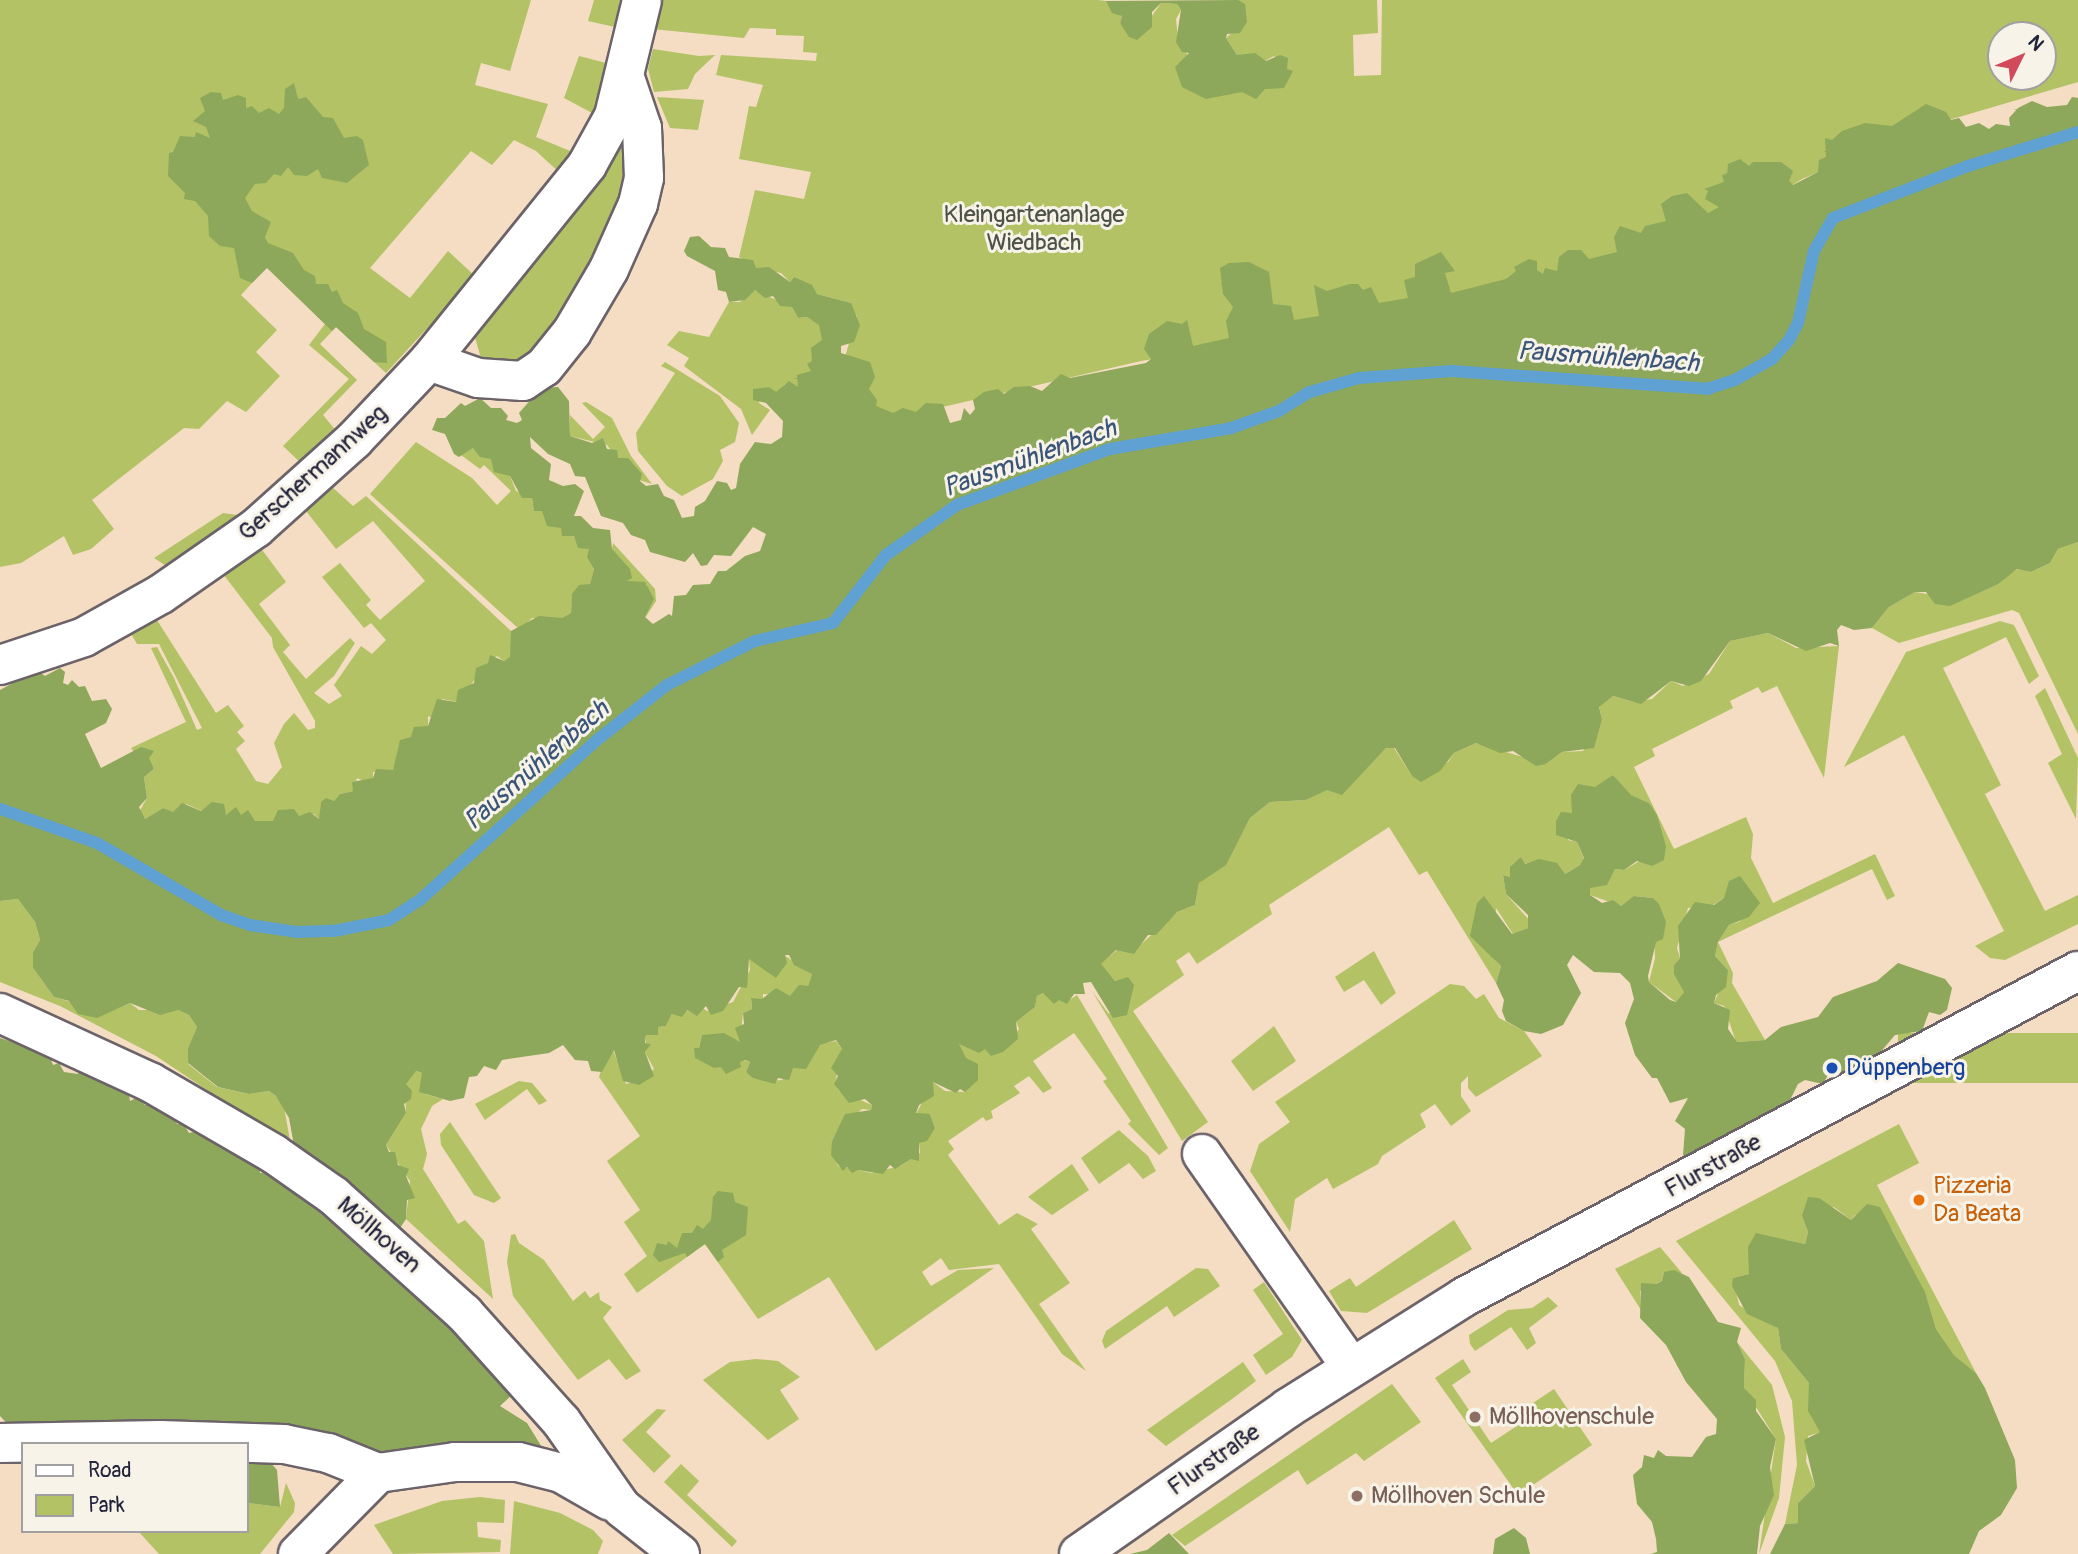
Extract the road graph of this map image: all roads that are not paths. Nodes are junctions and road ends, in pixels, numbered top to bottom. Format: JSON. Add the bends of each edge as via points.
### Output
{"nodes":[{"id":1,"x":642,"y":0,"type":"edge"},
{"id":2,"x":625,"y":78,"type":"junction"},
{"id":3,"x":429,"y":361,"type":"junction"},
{"id":4,"x":0,"y":665,"type":"edge"},
{"id":5,"x":2078,"y":971,"type":"edge"},
{"id":6,"x":0,"y":1013,"type":"edge"},
{"id":7,"x":1202,"y":1154,"type":"dead end"},
{"id":8,"x":1351,"y":1367,"type":"junction"},
{"id":9,"x":53,"y":1442,"type":"edge"},
{"id":10,"x":222,"y":1442,"type":"edge"},
{"id":11,"x":0,"y":1443,"type":"edge"},
{"id":12,"x":21,"y":1443,"type":"edge"},
{"id":13,"x":248,"y":1443,"type":"edge"},
{"id":14,"x":378,"y":1473,"type":"junction"},
{"id":15,"x":622,"y":1508,"type":"junction"},
{"id":16,"x":298,"y":1554,"type":"edge"},
{"id":17,"x":681,"y":1554,"type":"edge"},
{"id":18,"x":1079,"y":1554,"type":"edge"}],
"edges":[{"from":1,"to":2,"type":"street","name":"Gerschermannweg"},
{"from":2,"to":3,"type":"street","name":"Gerschermannweg","via":[[614,116],[587,165]]},
{"from":2,"to":3,"type":"street","via":[[642,128],[644,178],[638,204],[609,269],[572,332],[544,367],[523,381],[478,379]]},
{"from":3,"to":4,"type":"street","name":"Gerschermannweg","via":[[323,470],[216,558],[84,637]]},
{"from":5,"to":8,"type":"street","name":"Flurstraße","via":[[1494,1280]]},
{"from":6,"to":15,"type":"street","name":"Möllhoven","via":[[150,1082],[334,1195],[426,1276],[511,1363],[561,1421]]},
{"from":7,"to":8,"type":"street"},
{"from":8,"to":18,"type":"street","name":"Flurstraße"},
{"from":9,"to":10,"type":"street"},
{"from":11,"to":12,"type":"street"},
{"from":13,"to":14,"type":"street","via":[[284,1444],[328,1454]]},
{"from":14,"to":15,"type":"street","via":[[455,1462],[540,1465]]},
{"from":14,"to":16,"type":"street"},
{"from":15,"to":17,"type":"street","name":"Möllhoven"}]}
